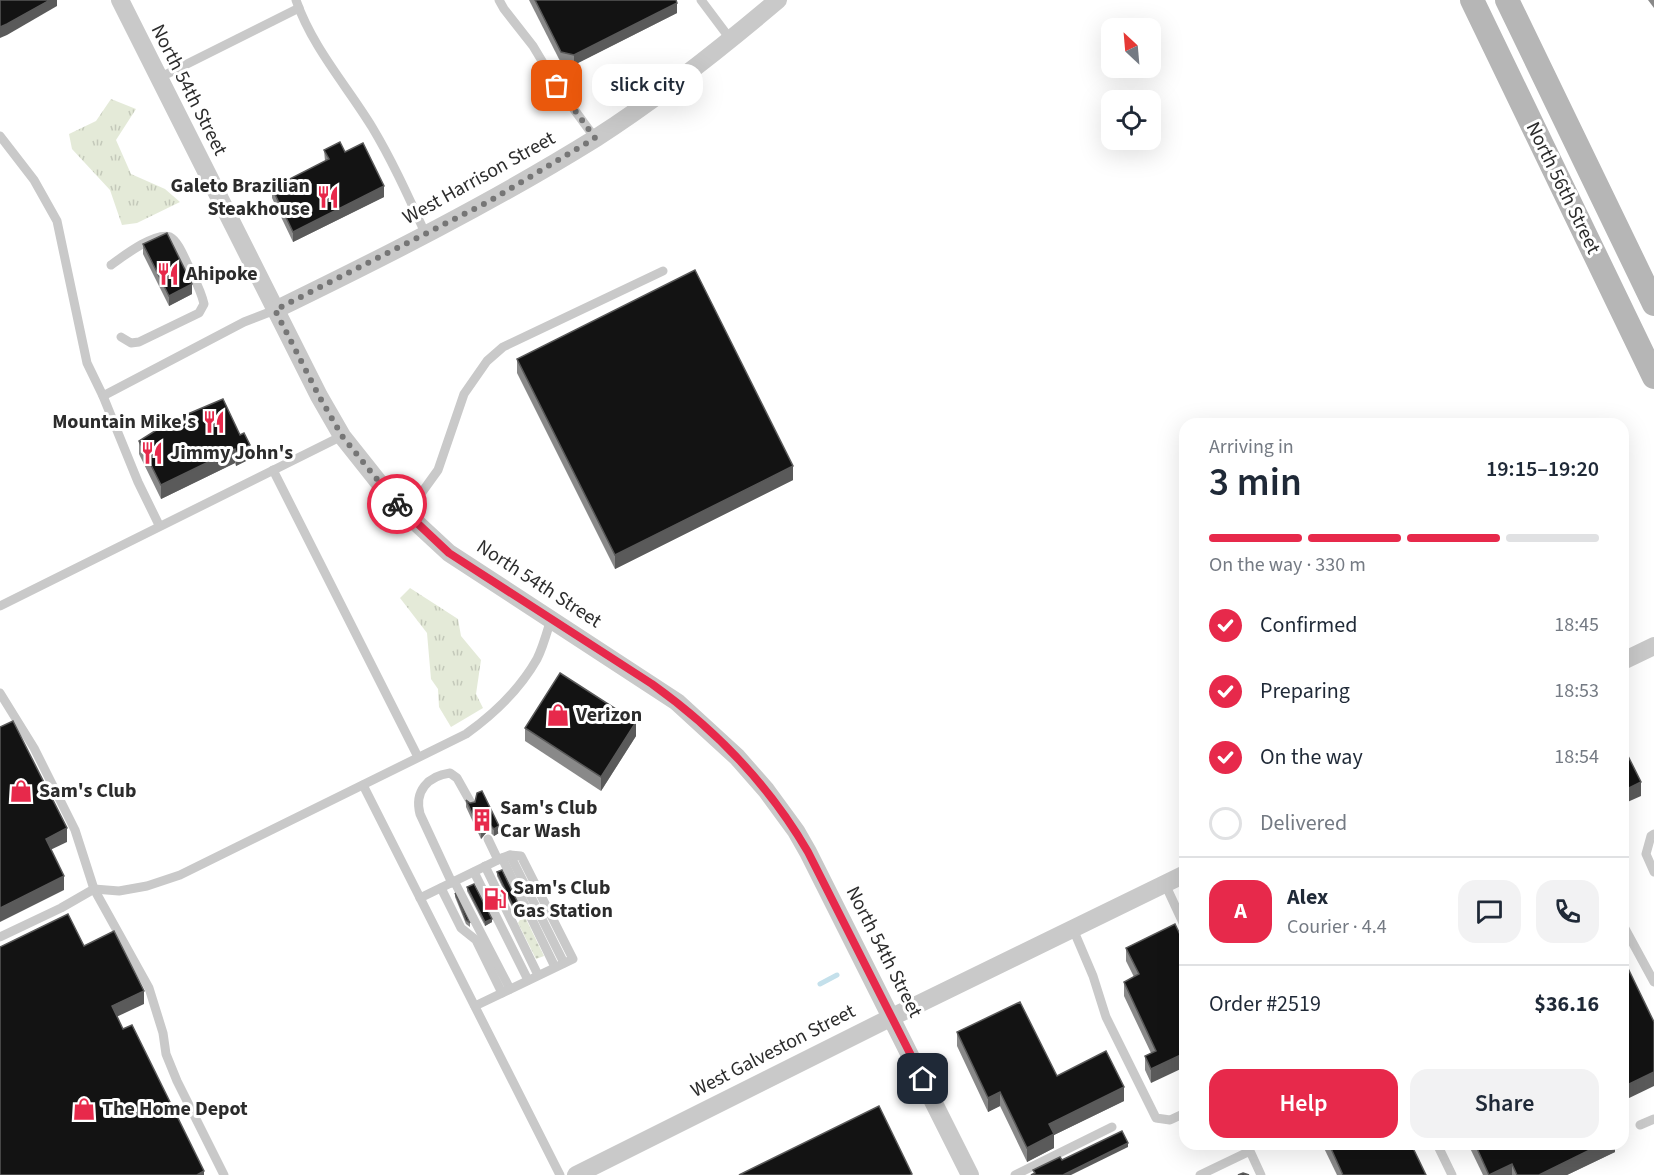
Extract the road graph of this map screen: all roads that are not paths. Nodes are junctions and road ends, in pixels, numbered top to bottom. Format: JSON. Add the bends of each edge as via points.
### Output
{"nodes":[{"id":1,"x":120,"y":0,"type":"edge"},
{"id":2,"x":499,"y":0,"type":"edge"},
{"id":3,"x":701,"y":0,"type":"edge"},
{"id":4,"x":778,"y":0,"type":"edge"},
{"id":5,"x":1472,"y":0,"type":"edge"},
{"id":6,"x":1507,"y":0,"type":"edge"},
{"id":7,"x":298,"y":4,"type":"edge"},
{"id":8,"x":731,"y":40,"type":"junction"},
{"id":9,"x":159,"y":78,"type":"junction"},
{"id":10,"x":0,"y":136,"type":"edge"},
{"id":11,"x":595,"y":138,"type":"junction"},
{"id":12,"x":426,"y":235,"type":"junction"},
{"id":13,"x":111,"y":265,"type":"dead end"},
{"id":14,"x":663,"y":271,"type":"dead end"},
{"id":15,"x":1654,"y":304,"type":"edge"},
{"id":16,"x":275,"y":310,"type":"junction"},
{"id":17,"x":122,"y":337,"type":"dead end"},
{"id":18,"x":1654,"y":377,"type":"edge"},
{"id":19,"x":103,"y":396,"type":"junction"},
{"id":20,"x":342,"y":436,"type":"junction"},
{"id":21,"x":273,"y":470,"type":"junction"},
{"id":22,"x":406,"y":513,"type":"junction"},
{"id":23,"x":159,"y":525,"type":"junction"},
{"id":24,"x":0,"y":606,"type":"edge"},
{"id":25,"x":551,"y":619,"type":"junction"},
{"id":26,"x":1654,"y":646,"type":"edge"},
{"id":27,"x":1629,"y":658,"type":"edge"},
{"id":28,"x":0,"y":693,"type":"edge"},
{"id":29,"x":418,"y":757,"type":"junction"},
{"id":30,"x":363,"y":785,"type":"junction"},
{"id":31,"x":471,"y":803,"type":"edge"},
{"id":32,"x":1654,"y":834,"type":"edge"},
{"id":33,"x":488,"y":839,"type":"dead end"},
{"id":34,"x":503,"y":858,"type":"junction"},
{"id":35,"x":485,"y":866,"type":"junction"},
{"id":36,"x":474,"y":872,"type":"junction"},
{"id":37,"x":1654,"y":872,"type":"edge"},
{"id":38,"x":1179,"y":877,"type":"edge"},
{"id":39,"x":453,"y":882,"type":"junction"},
{"id":40,"x":1165,"y":884,"type":"junction"},
{"id":41,"x":441,"y":888,"type":"junction"},
{"id":42,"x":94,"y":889,"type":"junction"},
{"id":43,"x":420,"y":898,"type":"junction"},
{"id":44,"x":1179,"y":914,"type":"edge"},
{"id":45,"x":1073,"y":929,"type":"junction"},
{"id":46,"x":1629,"y":936,"type":"edge"},
{"id":47,"x":0,"y":937,"type":"edge"},
{"id":48,"x":559,"y":965,"type":"junction"},
{"id":49,"x":538,"y":975,"type":"junction"},
{"id":50,"x":528,"y":980,"type":"junction"},
{"id":51,"x":1654,"y":982,"type":"edge"},
{"id":52,"x":506,"y":991,"type":"junction"},
{"id":53,"x":475,"y":1006,"type":"junction"},
{"id":54,"x":892,"y":1017,"type":"junction"},
{"id":55,"x":1179,"y":1116,"type":"edge"},
{"id":56,"x":1654,"y":1119,"type":"edge"},
{"id":57,"x":1640,"y":1125,"type":"dead end"},
{"id":58,"x":1112,"y":1127,"type":"dead end"},
{"id":59,"x":1440,"y":1150,"type":"edge"},
{"id":60,"x":582,"y":1174,"type":"edge"},
{"id":61,"x":224,"y":1175,"type":"edge"},
{"id":62,"x":560,"y":1175,"type":"edge"},
{"id":63,"x":970,"y":1175,"type":"edge"},
{"id":64,"x":1015,"y":1175,"type":"edge"},
{"id":65,"x":1200,"y":1175,"type":"edge"},
{"id":66,"x":1261,"y":1175,"type":"edge"},
{"id":67,"x":1452,"y":1175,"type":"edge"}],
"edges":[{"from":1,"to":9,"type":"street","name":"North 54th Street"},
{"from":2,"to":11,"type":"lane"},
{"from":3,"to":8,"type":"lane"},
{"from":4,"to":8,"type":"street","name":"West Harrison Street"},
{"from":5,"to":18,"type":"main road","name":"North 56th Street"},
{"from":6,"to":15,"type":"main road","name":"North 56th Street"},
{"from":7,"to":9,"type":"lane"},
{"from":7,"to":12,"type":"lane","via":[[320,48],[396,170]]},
{"from":8,"to":11,"type":"street","name":"West Harrison Street"},
{"from":9,"to":16,"type":"street","name":"North 54th Street"},
{"from":10,"to":19,"type":"lane","via":[[34,180],[57,221],[81,344]]},
{"from":11,"to":12,"type":"street","name":"West Harrison Street"},
{"from":12,"to":16,"type":"street","name":"West Harrison Street"},
{"from":13,"to":17,"type":"lane","via":[[145,243],[170,237],[186,261],[204,304],[199,313],[139,342],[131,343]]},
{"from":14,"to":22,"type":"lane","via":[[503,347],[487,361],[464,394],[438,470]]},
{"from":16,"to":19,"type":"lane","via":[[244,322]]},
{"from":16,"to":20,"type":"street","name":"North 54th Street"},
{"from":19,"to":23,"type":"lane"},
{"from":20,"to":21,"type":"lane"},
{"from":20,"to":22,"type":"street","name":"North 54th Street"},
{"from":21,"to":23,"type":"lane"},
{"from":21,"to":29,"type":"lane"},
{"from":22,"to":25,"type":"street","name":"North 54th Street","via":[[449,553]]},
{"from":23,"to":24,"type":"lane"},
{"from":25,"to":29,"type":"lane","via":[[538,657],[519,687],[466,734]]},
{"from":25,"to":54,"type":"street","name":"North 54th Street","via":[[677,702],[737,757],[766,790],[800,838]]},
{"from":26,"to":27,"type":"street"},
{"from":28,"to":42,"type":"lane","via":[[34,748],[75,830]]},
{"from":29,"to":30,"type":"lane"},
{"from":30,"to":42,"type":"lane","via":[[180,875],[119,891]]},
{"from":30,"to":43,"type":"lane"},
{"from":31,"to":39,"type":"lane","via":[[458,778],[450,773],[433,778],[419,795],[420,814]]},
{"from":32,"to":37,"type":"lane","via":[[1646,854]]},
{"from":33,"to":34,"type":"lane"},
{"from":34,"to":35,"type":"lane"},
{"from":34,"to":48,"type":"lane"},
{"from":34,"to":48,"type":"lane","via":[[521,856],[573,959]]},
{"from":35,"to":36,"type":"lane"},
{"from":35,"to":49,"type":"lane"},
{"from":36,"to":39,"type":"lane"},
{"from":36,"to":50,"type":"lane"},
{"from":38,"to":40,"type":"street","name":"West Galveston Street"},
{"from":39,"to":41,"type":"lane"},
{"from":39,"to":52,"type":"lane"},
{"from":40,"to":44,"type":"lane"},
{"from":40,"to":45,"type":"street","name":"West Galveston Street"},
{"from":41,"to":43,"type":"lane"},
{"from":41,"to":52,"type":"lane","via":[[461,928],[476,939]]},
{"from":42,"to":47,"type":"lane"},
{"from":42,"to":61,"type":"lane","via":[[149,988],[173,1072]]},
{"from":43,"to":53,"type":"lane"},
{"from":45,"to":54,"type":"street","name":"West Galveston Street"},
{"from":45,"to":55,"type":"lane","via":[[1106,1017],[1156,1118],[1170,1120]]},
{"from":46,"to":51,"type":"lane"},
{"from":48,"to":49,"type":"lane"},
{"from":49,"to":50,"type":"lane"},
{"from":50,"to":52,"type":"lane"},
{"from":52,"to":53,"type":"lane"},
{"from":53,"to":62,"type":"lane"},
{"from":54,"to":60,"type":"street","name":"West Galveston Street"},
{"from":54,"to":63,"type":"street","name":"North 54th Street"},
{"from":56,"to":57,"type":"lane"},
{"from":58,"to":64,"type":"lane"},
{"from":59,"to":67,"type":"lane"},
{"from":65,"to":66,"type":"lane","via":[[1250,1151]]}]}
